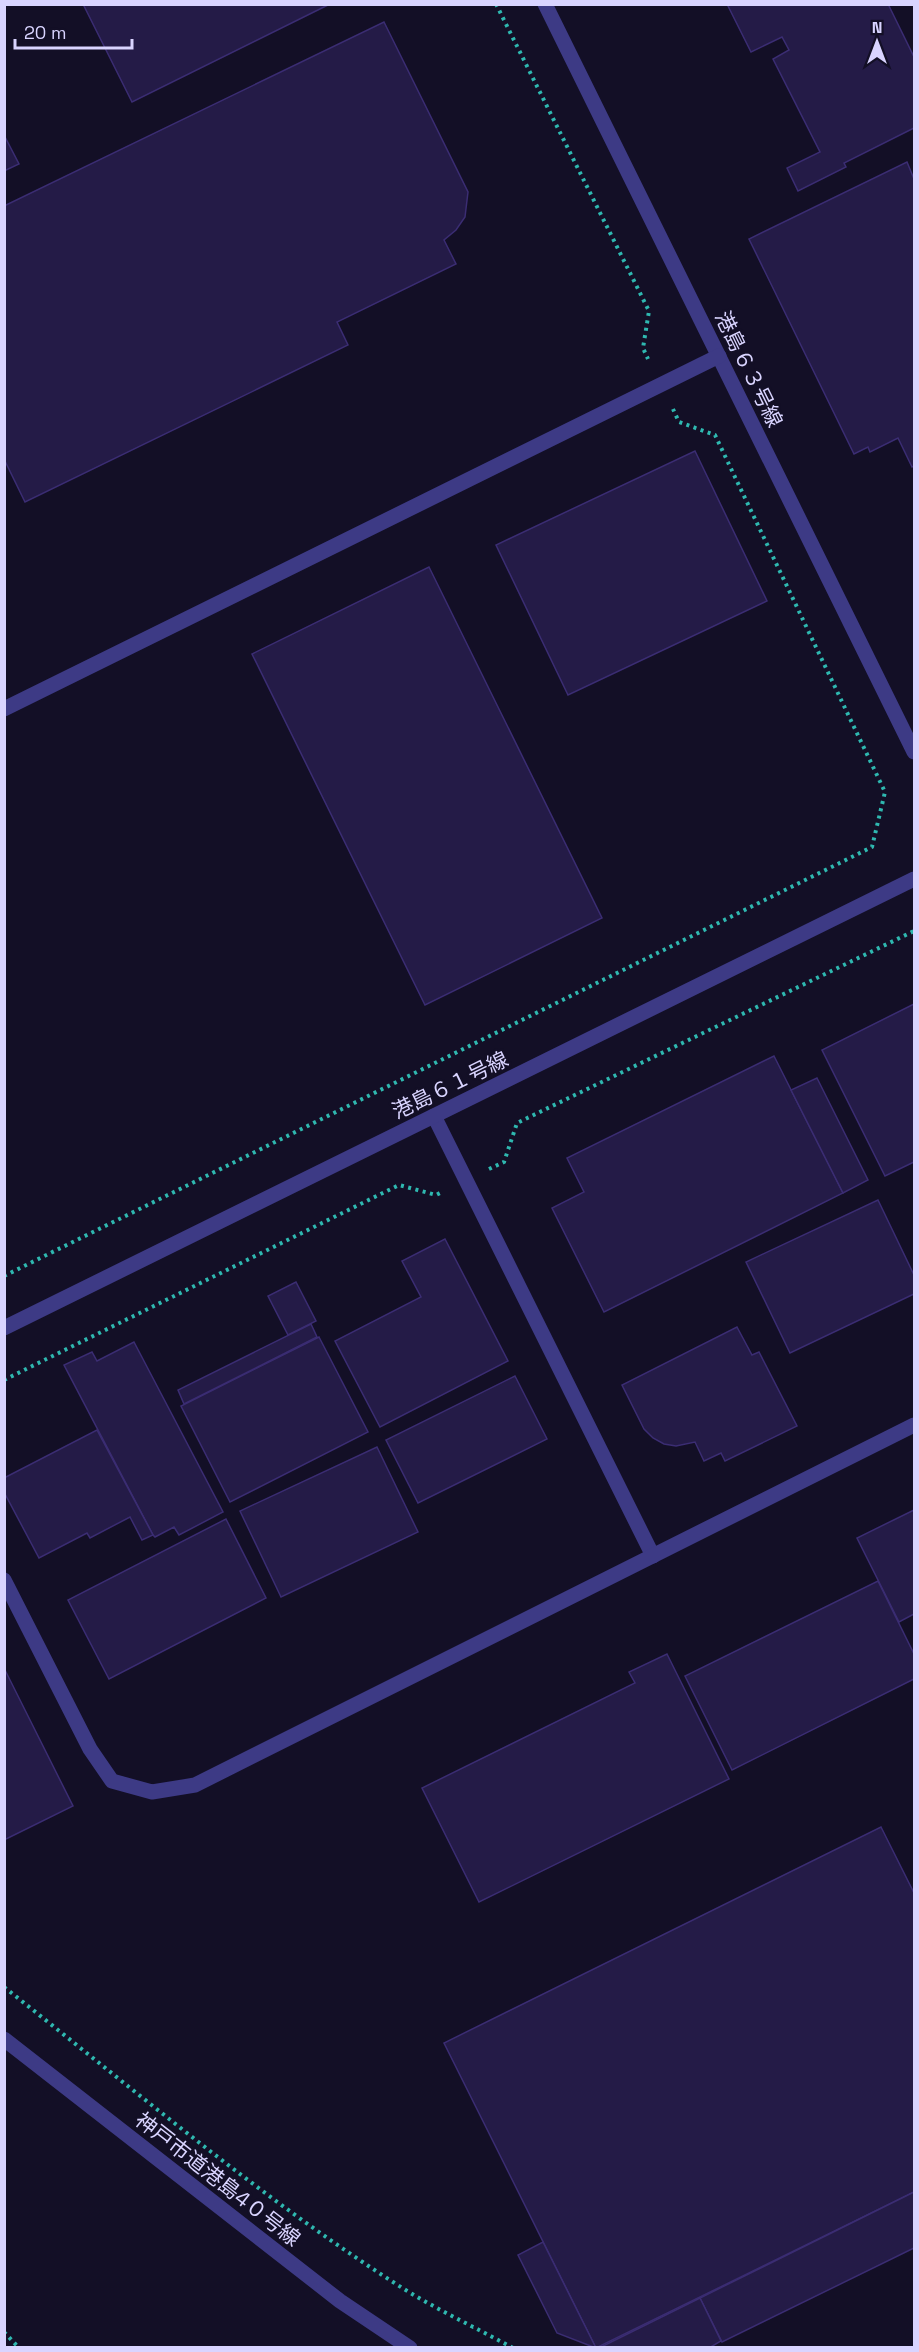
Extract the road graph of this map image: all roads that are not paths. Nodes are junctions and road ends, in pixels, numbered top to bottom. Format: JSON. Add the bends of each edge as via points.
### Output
{"nodes":[{"id":1,"x":545,"y":4,"type":"edge"},
{"id":2,"x":719,"y":356,"type":"junction"},
{"id":3,"x":4,"y":709,"type":"edge"},
{"id":4,"x":915,"y":752,"type":"edge"},
{"id":5,"x":915,"y":879,"type":"edge"},
{"id":6,"x":434,"y":1116,"type":"junction"},
{"id":7,"x":4,"y":1328,"type":"edge"},
{"id":8,"x":915,"y":1425,"type":"edge"},
{"id":9,"x":653,"y":1556,"type":"junction"},
{"id":10,"x":4,"y":1580,"type":"edge"},
{"id":11,"x":4,"y":2039,"type":"edge"},
{"id":12,"x":410,"y":2348,"type":"edge"}],
"edges":[{"from":1,"to":2,"type":"street","name":"港島６３号線"},
{"from":2,"to":3,"type":"street"},
{"from":2,"to":4,"type":"street","name":"港島６３号線"},
{"from":5,"to":6,"type":"street","name":"港島６１号線"},
{"from":6,"to":7,"type":"street","name":"港島６１号線"},
{"from":6,"to":9,"type":"street"},
{"from":8,"to":9,"type":"street"},
{"from":9,"to":10,"type":"street","via":[[195,1785],[152,1792],[112,1781],[90,1749]]},
{"from":11,"to":12,"type":"street","name":"神戸市道港島4０号線","via":[[340,2301]]}]}
